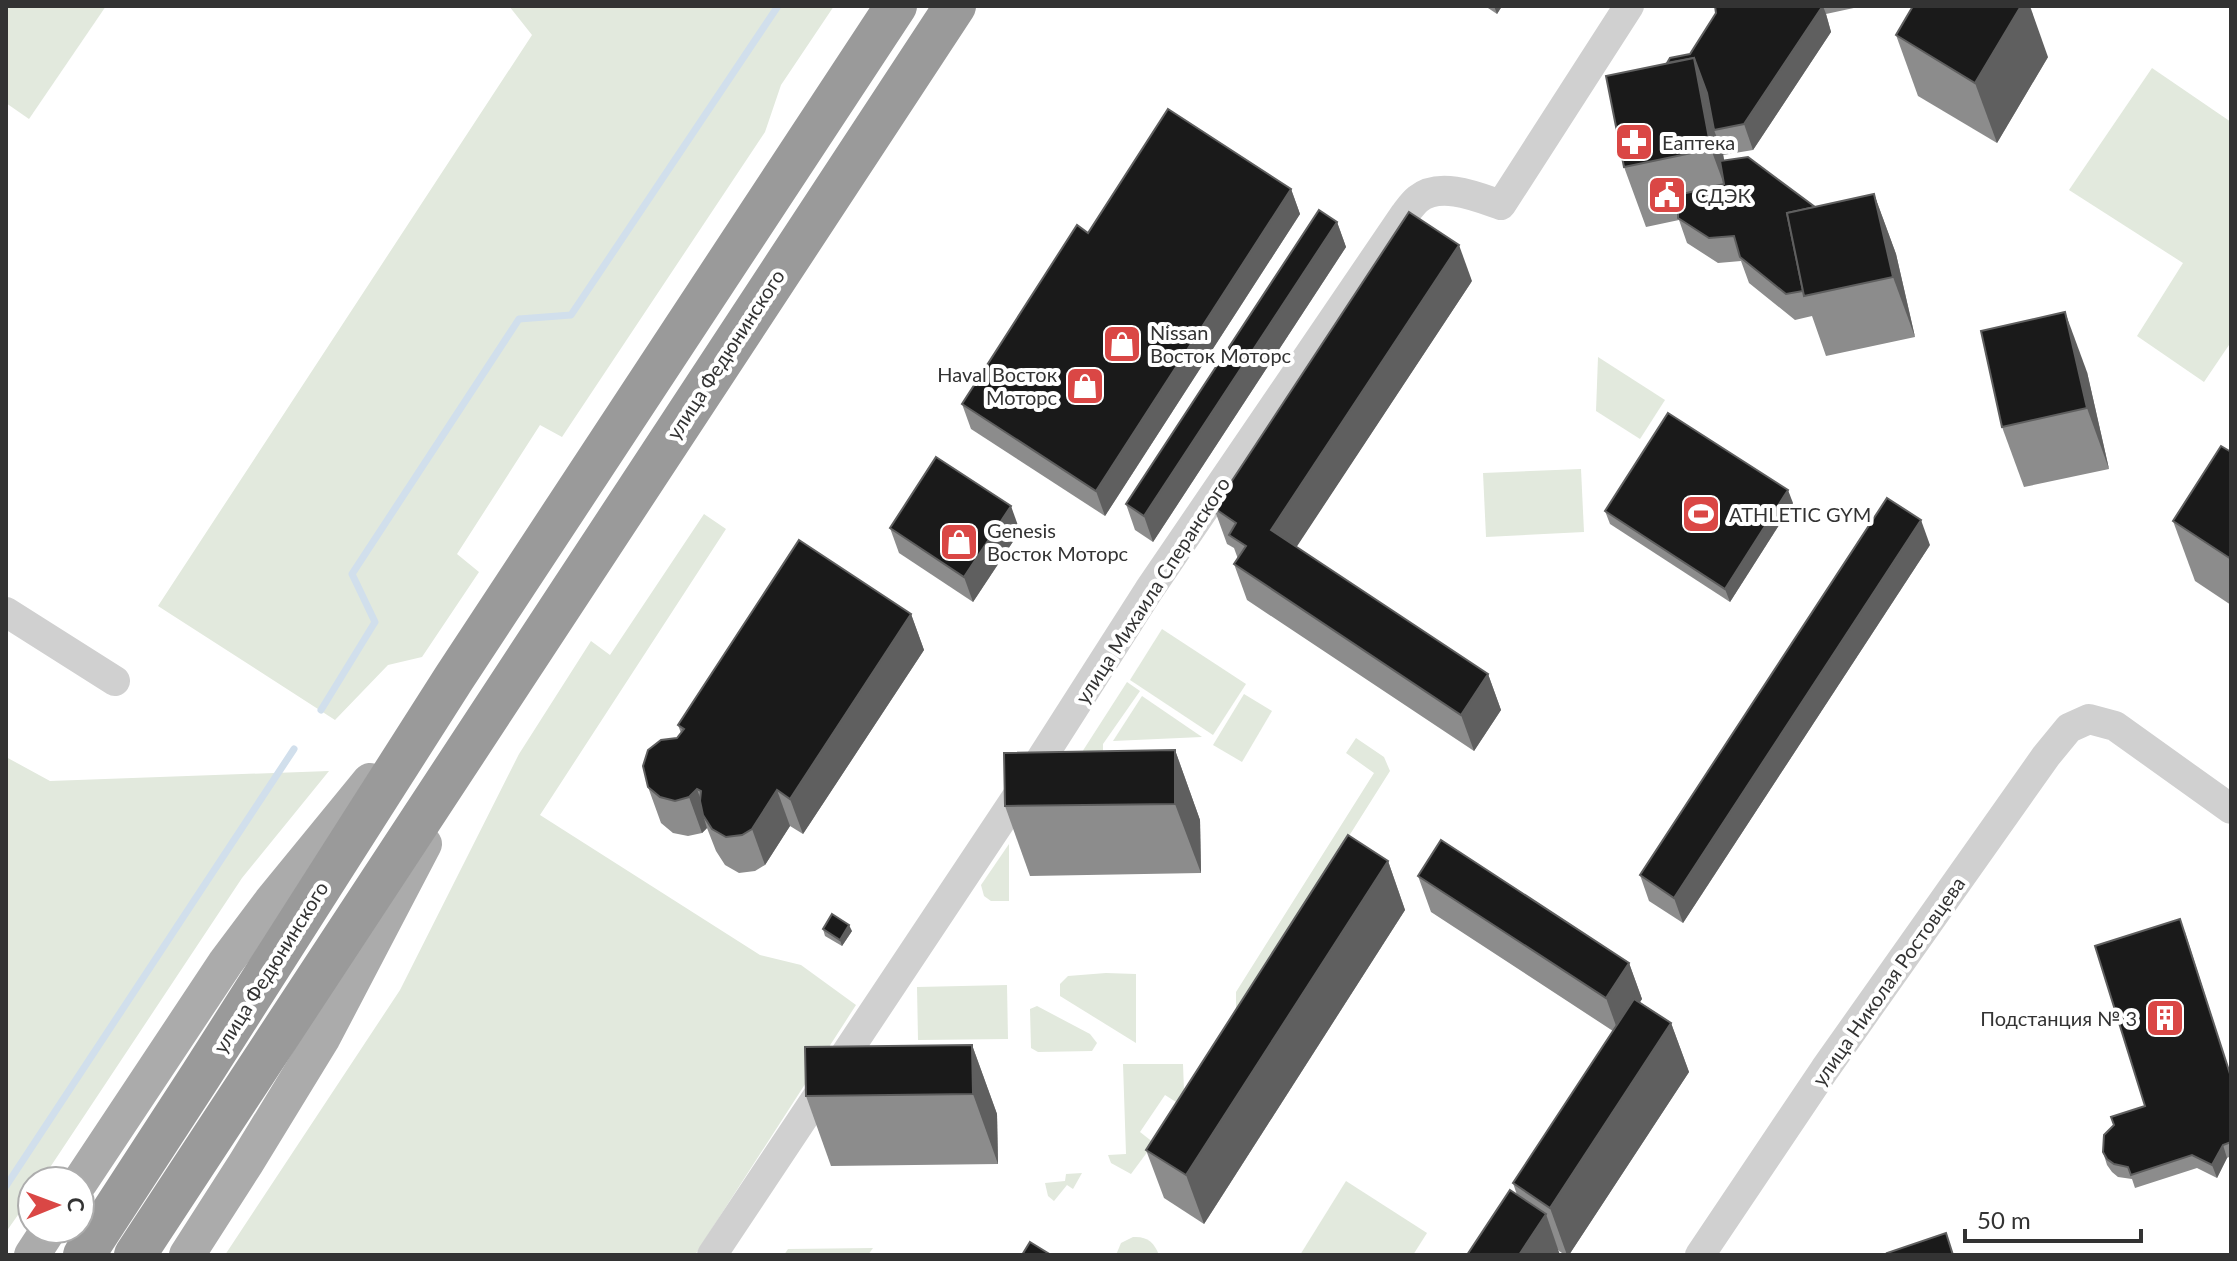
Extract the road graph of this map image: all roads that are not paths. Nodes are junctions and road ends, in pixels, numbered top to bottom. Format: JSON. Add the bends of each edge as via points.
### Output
{"nodes":[{"id":1,"x":896,"y":6,"type":"edge"},
{"id":2,"x":955,"y":6,"type":"edge"},
{"id":3,"x":1629,"y":6,"type":"edge"},
{"id":4,"x":6,"y":612,"type":"edge"},
{"id":5,"x":454,"y":678,"type":"junction"},
{"id":6,"x":115,"y":681,"type":"dead end"},
{"id":7,"x":497,"y":703,"type":"junction"},
{"id":8,"x":2231,"y":809,"type":"edge"},
{"id":9,"x":91,"y":1165,"type":"edge"},
{"id":10,"x":84,"y":1255,"type":"edge"},
{"id":11,"x":135,"y":1255,"type":"edge"},
{"id":12,"x":187,"y":1255,"type":"edge"},
{"id":13,"x":712,"y":1255,"type":"edge"},
{"id":14,"x":1700,"y":1255,"type":"edge"}],
"edges":[{"from":1,"to":5,"type":"highway","name":"улица Федюнинского"},
{"from":2,"to":7,"type":"highway","name":"улица Федюнинского"},
{"from":3,"to":13,"type":"street","name":"улица Михаила Сперанского","via":[[1501,205],[1446,190],[1420,197],[1405,214],[1149,590]]},
{"from":4,"to":6,"type":"street"},
{"from":5,"to":9,"type":"main road","name":"улица Федюнинского","via":[[226,962]]},
{"from":5,"to":10,"type":"highway","name":"улица Федюнинского"},
{"from":7,"to":11,"type":"highway","name":"улица Федюнинского"},
{"from":7,"to":12,"type":"main road","name":"улица Федюнинского","via":[[323,1037]]},
{"from":8,"to":14,"type":"street","name":"улица Николая Ростовцева","via":[[2115,726],[2089,719],[2069,728],[1825,1069]]}]}
